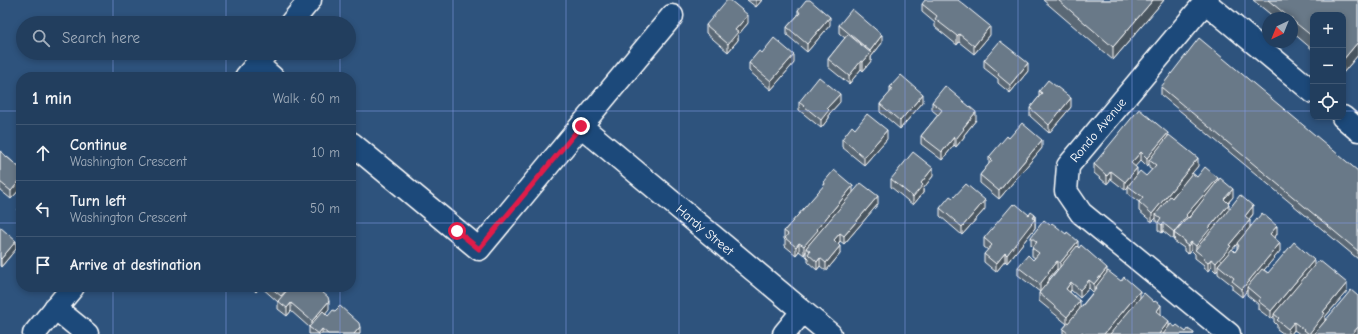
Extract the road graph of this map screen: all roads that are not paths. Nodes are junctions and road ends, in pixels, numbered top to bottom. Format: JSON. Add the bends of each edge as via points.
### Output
{"nodes":[{"id":1,"x":310,"y":0,"type":"edge"},
{"id":2,"x":1206,"y":1,"type":"edge"},
{"id":3,"x":297,"y":16,"type":"edge"},
{"id":4,"x":672,"y":16,"type":"dead end"},
{"id":5,"x":1310,"y":89,"type":"edge"},
{"id":6,"x":1346,"y":120,"type":"edge"},
{"id":7,"x":581,"y":126,"type":"junction"},
{"id":8,"x":1358,"y":130,"type":"edge"},
{"id":9,"x":356,"y":147,"type":"edge"},
{"id":10,"x":69,"y":292,"type":"edge"},
{"id":11,"x":56,"y":308,"type":"junction"},
{"id":12,"x":802,"y":312,"type":"junction"},
{"id":13,"x":34,"y":334,"type":"edge"},
{"id":14,"x":87,"y":334,"type":"edge"},
{"id":15,"x":784,"y":334,"type":"edge"},
{"id":16,"x":830,"y":334,"type":"edge"},
{"id":17,"x":1229,"y":334,"type":"edge"}],
"edges":[{"from":1,"to":3,"type":"street"},
{"from":2,"to":5,"type":"street"},
{"from":2,"to":17,"type":"street","name":"Rondo Avenue","via":[[1068,166],[1066,191],[1081,213]]},
{"from":4,"to":7,"type":"street"},
{"from":6,"to":8,"type":"street"},
{"from":7,"to":9,"type":"street","via":[[479,249]]},
{"from":7,"to":12,"type":"street","name":"Hardy Street"},
{"from":10,"to":11,"type":"street"},
{"from":11,"to":13,"type":"street"},
{"from":11,"to":14,"type":"street"},
{"from":12,"to":15,"type":"street"},
{"from":12,"to":16,"type":"street","name":"Hardy Street"}]}
